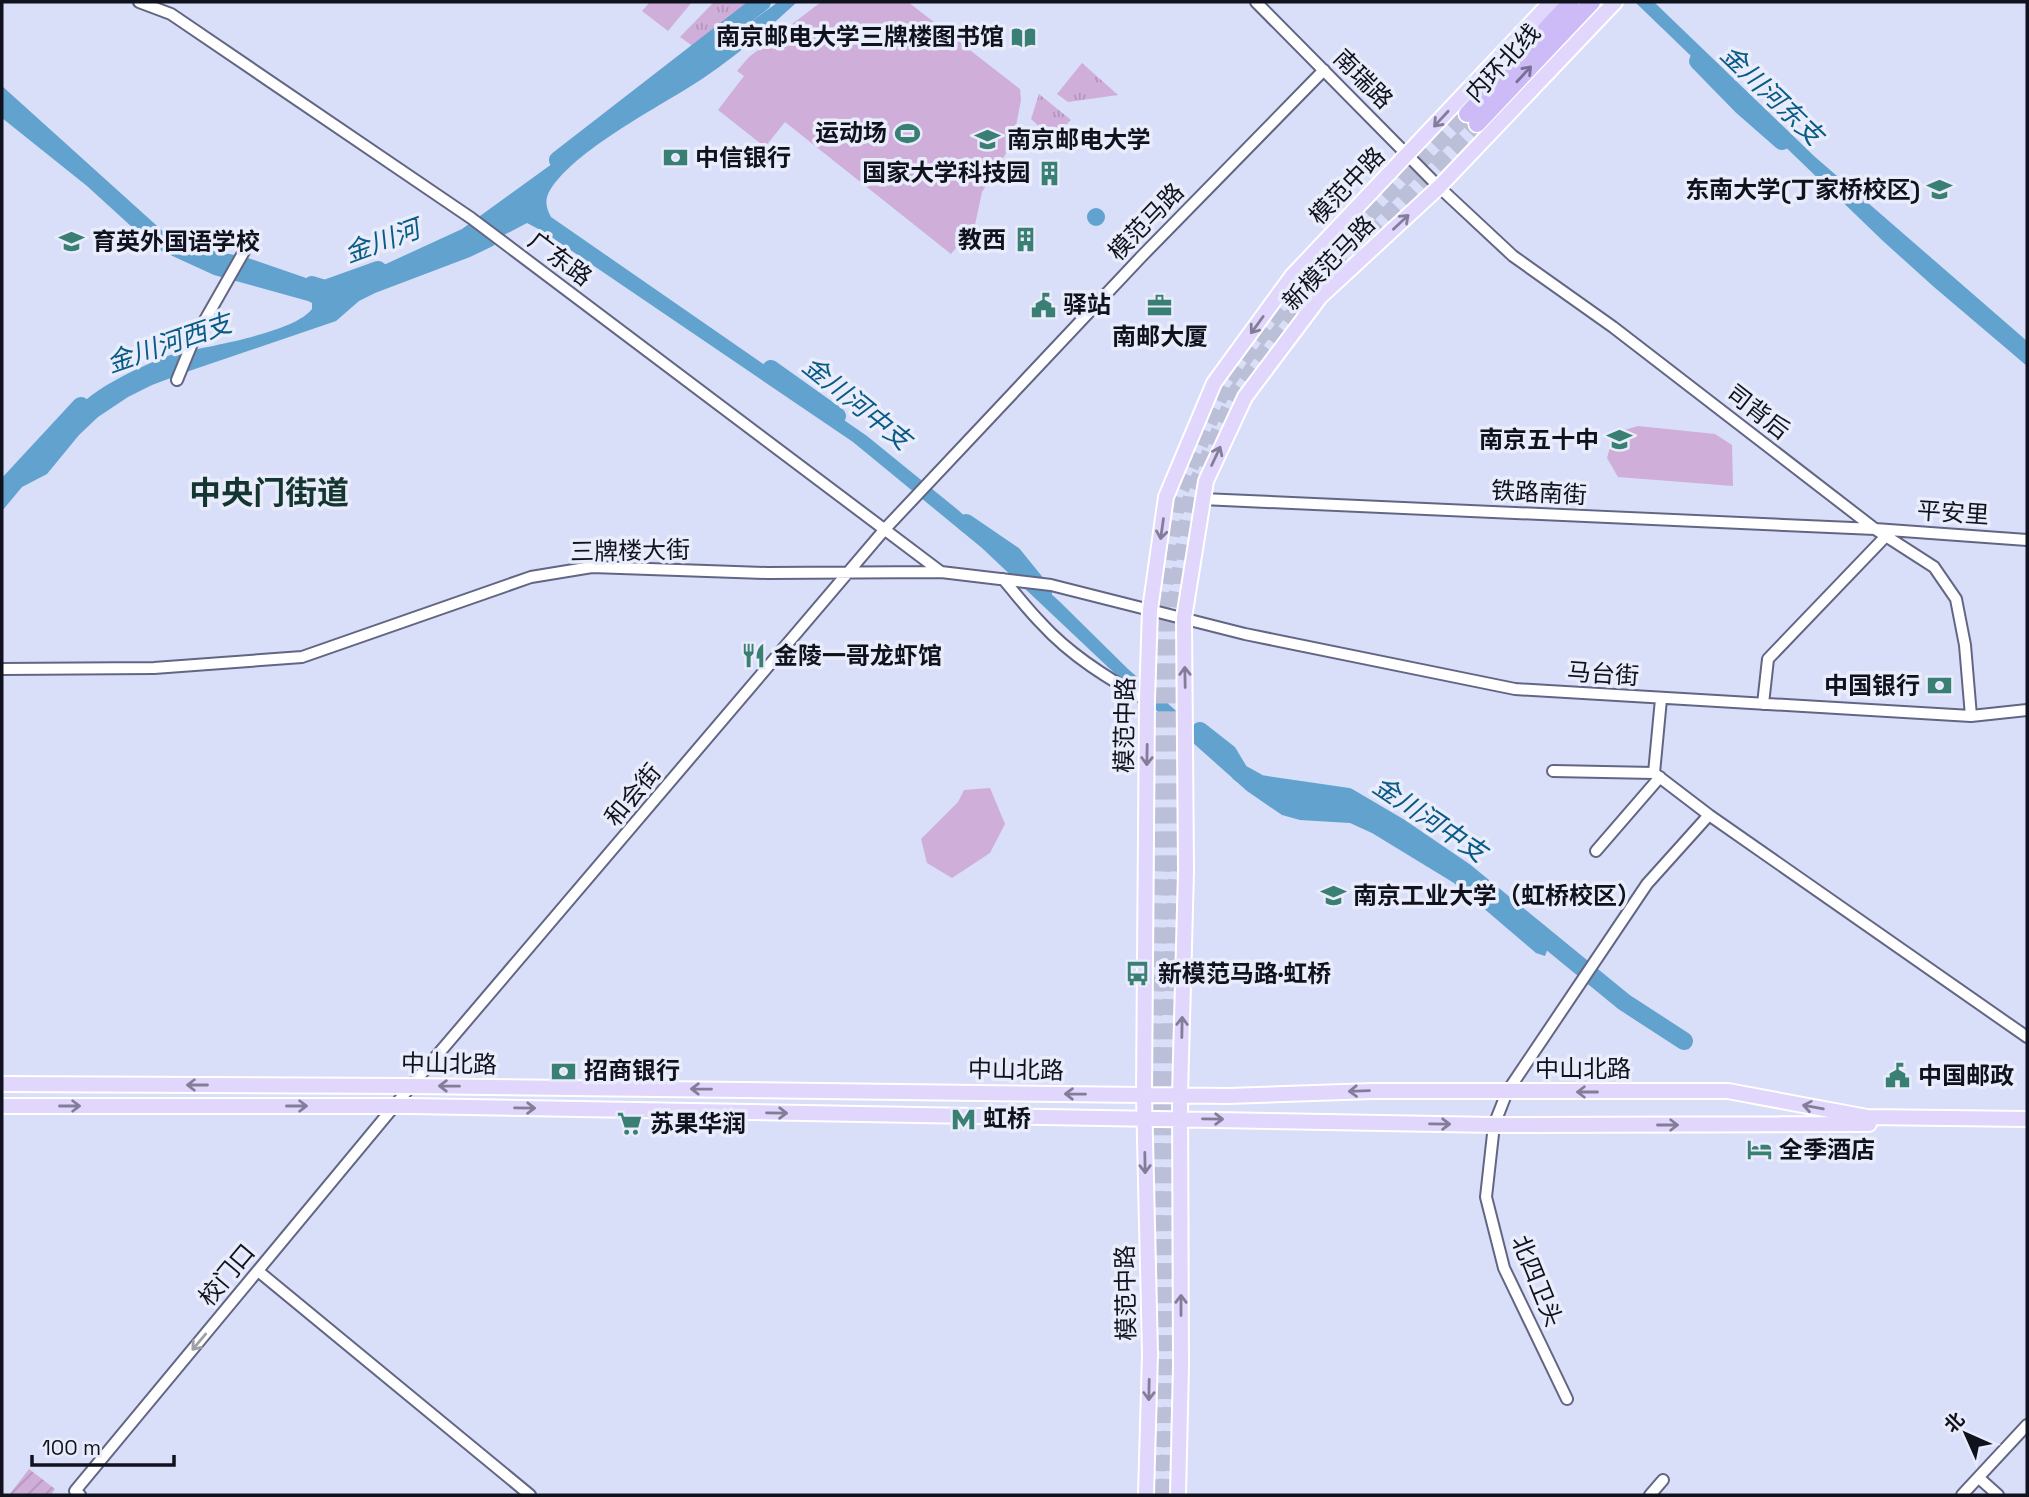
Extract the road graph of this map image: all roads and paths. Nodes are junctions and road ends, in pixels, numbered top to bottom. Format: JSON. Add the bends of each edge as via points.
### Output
{"nodes":[{"id":1,"x":139,"y":2,"type":"edge"},
{"id":2,"x":1256,"y":2,"type":"edge"},
{"id":3,"x":1551,"y":2,"type":"edge"},
{"id":4,"x":1571,"y":2,"type":"edge"},
{"id":5,"x":1592,"y":2,"type":"edge"},
{"id":6,"x":1610,"y":7,"type":"edge"},
{"id":7,"x":1324,"y":70,"type":"junction"},
{"id":8,"x":1408,"y":155,"type":"junction"},
{"id":9,"x":1439,"y":187,"type":"junction"},
{"id":10,"x":246,"y":248,"type":"dead end"},
{"id":11,"x":177,"y":380,"type":"dead end"},
{"id":12,"x":1202,"y":499,"type":"junction"},
{"id":13,"x":885,"y":529,"type":"junction"},
{"id":14,"x":1875,"y":529,"type":"junction"},
{"id":15,"x":1886,"y":536,"type":"junction"},
{"id":16,"x":2027,"y":540,"type":"edge"},
{"id":17,"x":850,"y":572,"type":"junction"},
{"id":18,"x":941,"y":572,"type":"junction"},
{"id":19,"x":1003,"y":579,"type":"junction"},
{"id":20,"x":1150,"y":610,"type":"junction"},
{"id":21,"x":1184,"y":618,"type":"junction"},
{"id":22,"x":2,"y":669,"type":"edge"},
{"id":23,"x":1661,"y":699,"type":"junction"},
{"id":24,"x":1147,"y":700,"type":"junction"},
{"id":25,"x":1763,"y":704,"type":"junction"},
{"id":26,"x":2027,"y":710,"type":"edge"},
{"id":27,"x":1971,"y":716,"type":"junction"},
{"id":28,"x":1553,"y":771,"type":"dead end"},
{"id":29,"x":1657,"y":775,"type":"junction"},
{"id":30,"x":1709,"y":815,"type":"junction"},
{"id":31,"x":1596,"y":851,"type":"dead end"},
{"id":32,"x":2027,"y":1037,"type":"edge"},
{"id":33,"x":2,"y":1084,"type":"edge"},
{"id":34,"x":411,"y":1086,"type":"junction"},
{"id":35,"x":1507,"y":1092,"type":"junction"},
{"id":36,"x":1144,"y":1095,"type":"junction"},
{"id":37,"x":1180,"y":1095,"type":"junction"},
{"id":38,"x":2,"y":1105,"type":"edge"},
{"id":39,"x":395,"y":1106,"type":"junction"},
{"id":40,"x":1144,"y":1118,"type":"junction"},
{"id":41,"x":1180,"y":1119,"type":"junction"},
{"id":42,"x":2027,"y":1119,"type":"edge"},
{"id":43,"x":1494,"y":1125,"type":"junction"},
{"id":44,"x":2027,"y":1127,"type":"edge"},
{"id":45,"x":258,"y":1271,"type":"junction"},
{"id":46,"x":1567,"y":1399,"type":"dead end"},
{"id":47,"x":2027,"y":1425,"type":"edge"},
{"id":48,"x":1979,"y":1478,"type":"junction"},
{"id":49,"x":1663,"y":1480,"type":"dead end"},
{"id":50,"x":77,"y":1493,"type":"edge"},
{"id":51,"x":530,"y":1495,"type":"edge"},
{"id":52,"x":1146,"y":1495,"type":"edge"},
{"id":53,"x":1178,"y":1495,"type":"edge"},
{"id":54,"x":1650,"y":1495,"type":"edge"},
{"id":55,"x":1962,"y":1495,"type":"edge"},
{"id":56,"x":1998,"y":1495,"type":"edge"}],
"edges":[{"from":1,"to":13,"type":"street","name":"广东路","via":[[172,15],[471,218]]},
{"from":2,"to":7,"type":"street","name":"南瑞路"},
{"from":3,"to":8,"type":"main road","name":"模范中路","one_way":true},
{"from":4,"to":5,"type":"highway","name":"内环北线","one_way":true,"via":[[1472,119]]},
{"from":6,"to":9,"type":"main road","name":"新模范马路"},
{"from":7,"to":8,"type":"street","name":"南瑞路"},
{"from":7,"to":13,"type":"street","name":"模范马路","via":[[1140,257]]},
{"from":8,"to":9,"type":"street","name":"南瑞路"},
{"from":8,"to":20,"type":"main road","name":"模范中路","one_way":true,"via":[[1292,276],[1214,383],[1166,497]]},
{"from":12,"to":9,"type":"main road","name":"新模范马路","one_way":true,"via":[[1212,464],[1245,397],[1311,309]]},
{"from":9,"to":14,"type":"street","name":"司背后","via":[[1513,256],[1613,327]]},
{"from":10,"to":11,"type":"street","via":[[193,341]]},
{"from":12,"to":14,"type":"street","name":"铁路南街"},
{"from":12,"to":21,"type":"main road","name":"新模范马路"},
{"from":13,"to":17,"type":"street","name":"和会街"},
{"from":13,"to":18,"type":"street","name":"广东路"},
{"from":14,"to":15,"type":"street","name":"司背后"},
{"from":14,"to":16,"type":"street","name":"平安里"},
{"from":15,"to":25,"type":"street","via":[[1768,659]]},
{"from":15,"to":27,"type":"street","name":"司背后","via":[[1934,567],[1956,599]]},
{"from":17,"to":18,"type":"street","name":"三牌楼大街"},
{"from":17,"to":22,"type":"street","name":"三牌楼大街","via":[[592,567],[531,578],[302,657],[154,668]]},
{"from":17,"to":34,"type":"street","name":"和会街"},
{"from":18,"to":19,"type":"street","name":"三牌楼大街"},
{"from":19,"to":20,"type":"street","name":"三牌楼大街","via":[[1051,585]]},
{"from":19,"to":24,"type":"street","via":[[1069,649]]},
{"from":20,"to":21,"type":"street","name":"三牌楼大街"},
{"from":20,"to":24,"type":"main road","name":"模范中路"},
{"from":21,"to":23,"type":"street","name":"马台街","via":[[1515,689]]},
{"from":37,"to":21,"type":"main road","one_way":true,"via":[[1186,871]]},
{"from":23,"to":25,"type":"street","name":"马台街"},
{"from":23,"to":29,"type":"street"},
{"from":24,"to":36,"type":"main road","name":"模范中路","one_way":true},
{"from":25,"to":27,"type":"street","name":"马台街"},
{"from":26,"to":27,"type":"street","name":"马台街"},
{"from":28,"to":29,"type":"street"},
{"from":29,"to":30,"type":"street"},
{"from":29,"to":31,"type":"street"},
{"from":30,"to":32,"type":"street"},
{"from":30,"to":35,"type":"street","name":"北四卫头","via":[[1647,884]]},
{"from":34,"to":33,"type":"main road","name":"中山北路","one_way":true},
{"from":36,"to":34,"type":"main road","name":"中山北路","one_way":true},
{"from":34,"to":39,"type":"street","name":"校门口"},
{"from":35,"to":37,"type":"main road","name":"中山北路","one_way":true},
{"from":42,"to":35,"type":"main road","name":"中山北路","one_way":true,"via":[[1867,1117],[1728,1091]]},
{"from":35,"to":43,"type":"street","name":"北四卫头"},
{"from":36,"to":37,"type":"main road","name":"中山北路"},
{"from":36,"to":40,"type":"main road","name":"模范中路"},
{"from":37,"to":41,"type":"main road"},
{"from":38,"to":39,"type":"main road","name":"中山北路","one_way":true},
{"from":39,"to":40,"type":"main road","name":"中山北路","one_way":true},
{"from":39,"to":45,"type":"street","name":"校门口"},
{"from":40,"to":41,"type":"main road","name":"中山北路"},
{"from":40,"to":52,"type":"main road","name":"模范中路","one_way":true,"via":[[1150,1354]]},
{"from":41,"to":43,"type":"main road","name":"中山北路","one_way":true},
{"from":53,"to":41,"type":"main road","one_way":true},
{"from":43,"to":44,"type":"main road","name":"中山北路","one_way":true},
{"from":43,"to":46,"type":"street","name":"北四卫头","via":[[1486,1197],[1504,1268]]},
{"from":45,"to":50,"type":"street","name":"校门口","one_way":true},
{"from":45,"to":51,"type":"street"},
{"from":47,"to":48,"type":"street"},
{"from":48,"to":55,"type":"street"},
{"from":48,"to":56,"type":"street"},
{"from":49,"to":54,"type":"street"}]}
